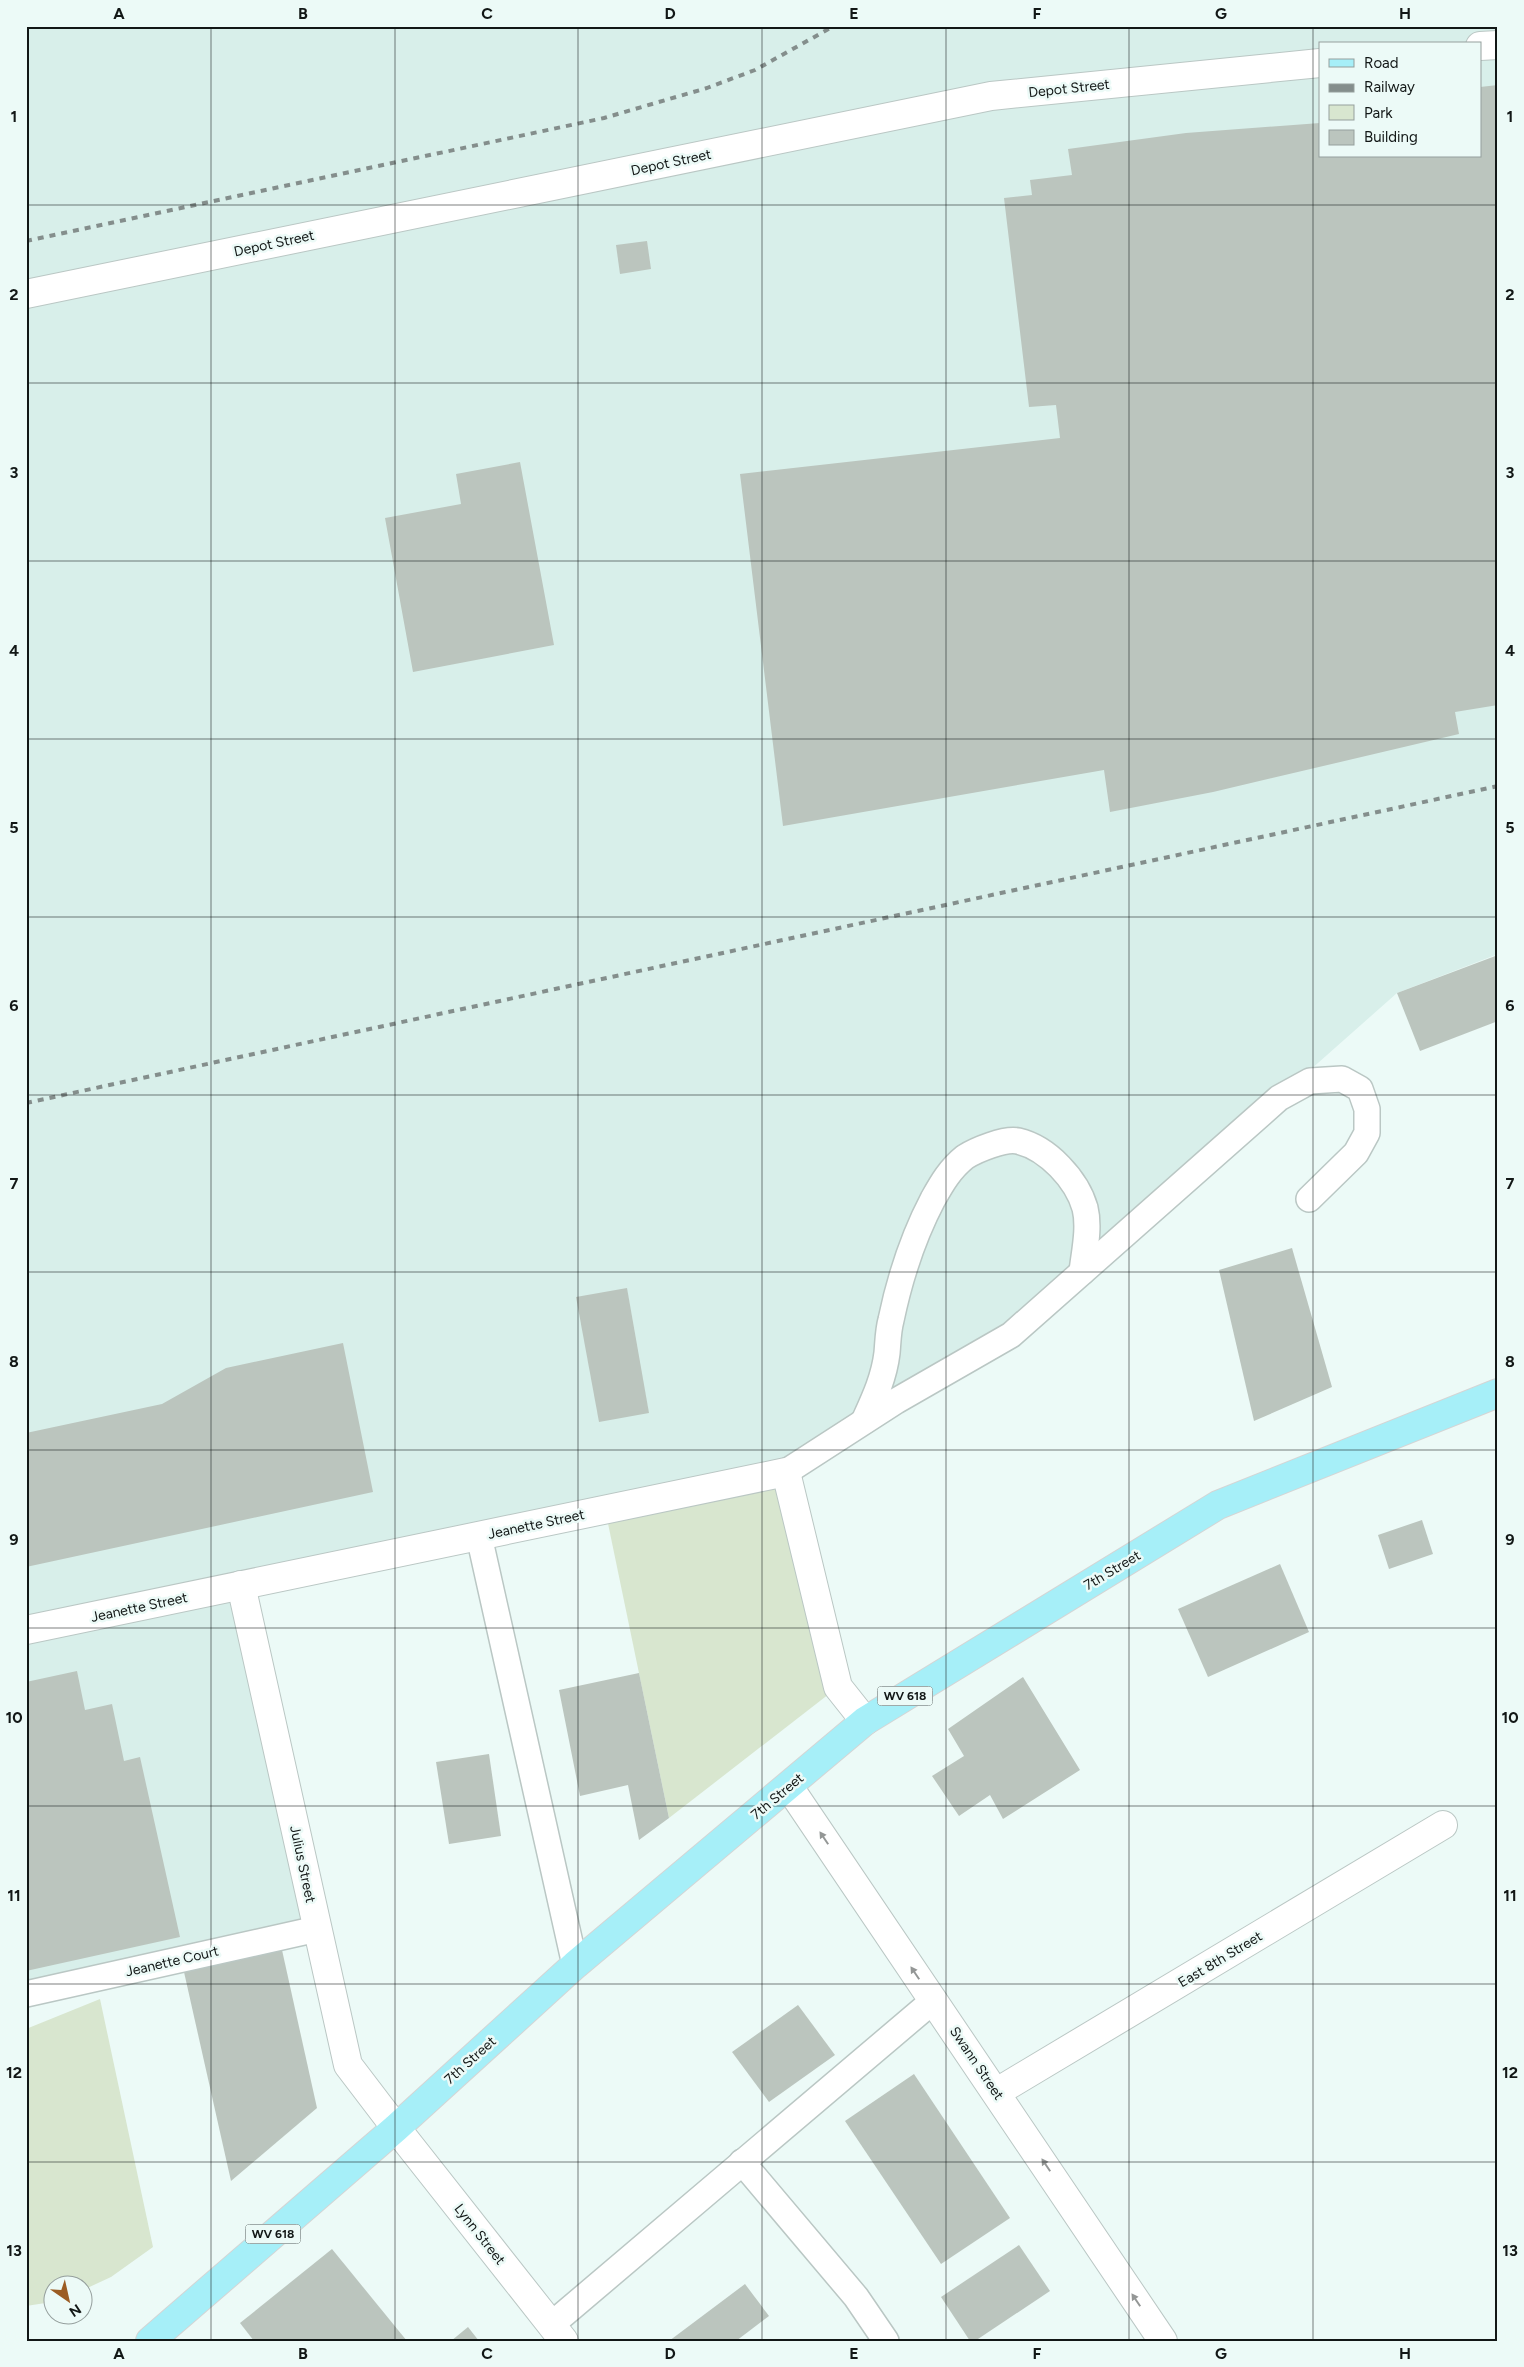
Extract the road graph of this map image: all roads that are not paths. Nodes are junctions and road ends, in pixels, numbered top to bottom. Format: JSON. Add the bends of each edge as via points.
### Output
{"nodes":[{"id":1,"x":1498,"y":45,"type":"edge"},
{"id":2,"x":1482,"y":46,"type":"edge"},
{"id":3,"x":1319,"y":63,"type":"edge"},
{"id":4,"x":26,"y":294,"type":"edge"},
{"id":5,"x":1309,"y":1199,"type":"dead end"},
{"id":6,"x":1082,"y":1272,"type":"junction"},
{"id":7,"x":1498,"y":1393,"type":"edge"},
{"id":8,"x":864,"y":1421,"type":"junction"},
{"id":9,"x":786,"y":1472,"type":"junction"},
{"id":10,"x":479,"y":1536,"type":"junction"},
{"id":11,"x":241,"y":1585,"type":"junction"},
{"id":12,"x":26,"y":1630,"type":"edge"},
{"id":13,"x":865,"y":1721,"type":"junction"},
{"id":14,"x":789,"y":1787,"type":"junction"},
{"id":15,"x":1443,"y":1825,"type":"dead end"},
{"id":16,"x":317,"y":1929,"type":"junction"},
{"id":17,"x":575,"y":1965,"type":"junction"},
{"id":18,"x":26,"y":1994,"type":"edge"},
{"id":19,"x":934,"y":2000,"type":"junction"},
{"id":20,"x":997,"y":2092,"type":"junction"},
{"id":21,"x":396,"y":2128,"type":"junction"},
{"id":22,"x":742,"y":2162,"type":"junction"},
{"id":23,"x":557,"y":2333,"type":"edge"},
{"id":24,"x":150,"y":2341,"type":"edge"},
{"id":25,"x":886,"y":2341,"type":"edge"},
{"id":26,"x":1163,"y":2341,"type":"edge"}],
"edges":[{"from":1,"to":2,"type":"street"},
{"from":3,"to":4,"type":"street","name":"Depot Street","via":[[991,96]]},
{"from":5,"to":6,"type":"lane","via":[[1356,1153],[1367,1133],[1367,1109],[1360,1090],[1342,1079],[1310,1081],[1279,1098]]},
{"from":6,"to":8,"type":"lane","via":[[1011,1335]]},
{"from":6,"to":8,"type":"lane","via":[[1085,1210],[1078,1191],[1061,1168],[1036,1147],[1016,1141],[990,1146],[966,1156],[948,1172],[917,1229],[890,1322],[879,1390]]},
{"from":7,"to":13,"type":"main road","name":"7th Street","number":"WV 618","via":[[1218,1505]]},
{"from":8,"to":9,"type":"lane"},
{"from":9,"to":10,"type":"street","name":"Jeanette Street"},
{"from":9,"to":13,"type":"street","via":[[838,1687]]},
{"from":10,"to":11,"type":"street","name":"Jeanette Street"},
{"from":10,"to":17,"type":"lane"},
{"from":11,"to":12,"type":"street","name":"Jeanette Street"},
{"from":11,"to":16,"type":"street","name":"Julius Street"},
{"from":13,"to":14,"type":"main road","name":"7th Street","number":"WV 618"},
{"from":14,"to":17,"type":"main road","name":"7th Street","number":"WV 618"},
{"from":19,"to":14,"type":"street","name":"Swann Street","one_way":true},
{"from":15,"to":20,"type":"street","name":"East 8th Street"},
{"from":16,"to":18,"type":"lane","name":"Jeanette Court"},
{"from":16,"to":21,"type":"street","name":"Julius Street","via":[[348,2065]]},
{"from":17,"to":21,"type":"main road","name":"7th Street","number":"WV 618"},
{"from":19,"to":20,"type":"street","name":"Swann Street"},
{"from":19,"to":22,"type":"lane"},
{"from":26,"to":20,"type":"street","name":"Swann Street","one_way":true},
{"from":21,"to":23,"type":"street","name":"Lynn Street"},
{"from":21,"to":24,"type":"main road","name":"7th Street","number":"WV 618"},
{"from":22,"to":23,"type":"lane"},
{"from":22,"to":25,"type":"lane","via":[[856,2297]]}]}
